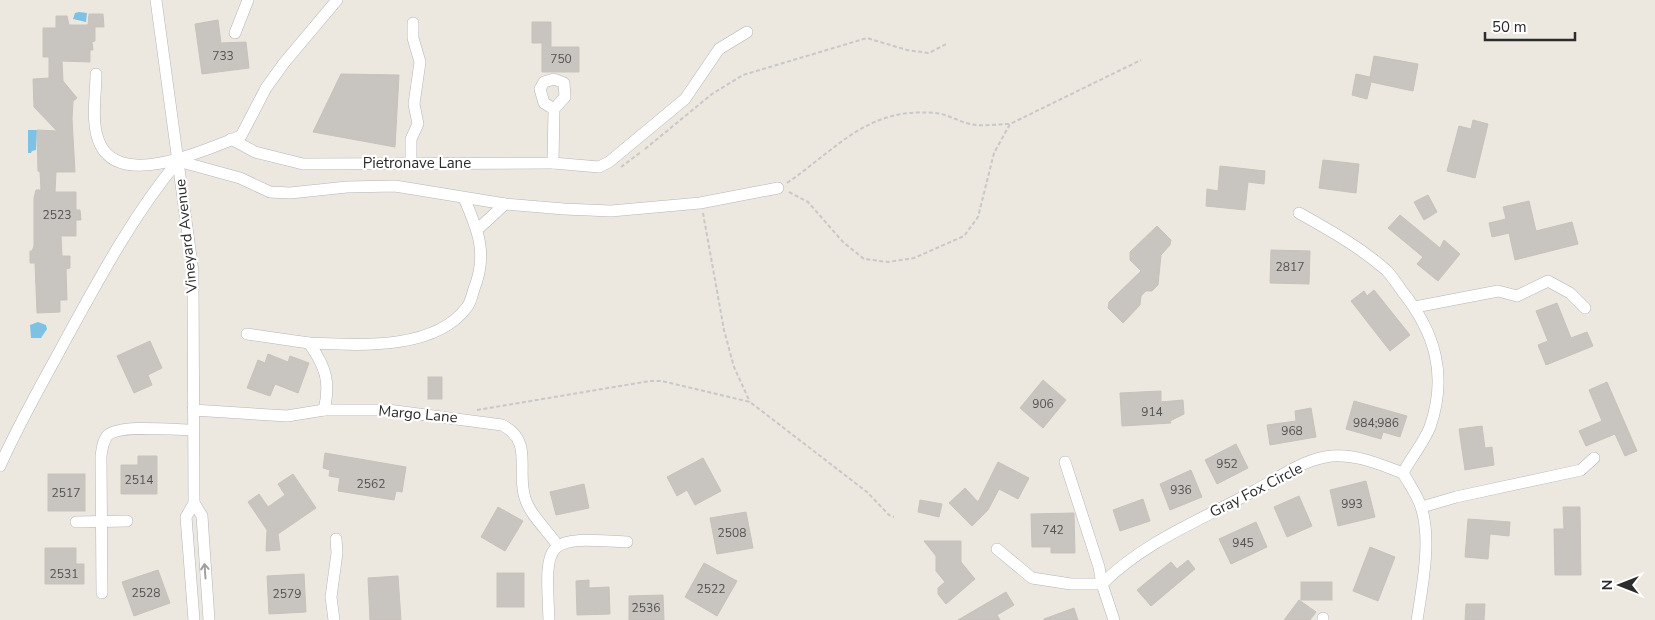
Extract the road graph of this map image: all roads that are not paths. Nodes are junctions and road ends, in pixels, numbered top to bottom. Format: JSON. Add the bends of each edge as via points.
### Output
{"nodes":[{"id":1,"x":156,"y":0,"type":"edge"},
{"id":2,"x":248,"y":0,"type":"edge"},
{"id":3,"x":337,"y":0,"type":"edge"},
{"id":4,"x":413,"y":23,"type":"dead end"},
{"id":5,"x":747,"y":32,"type":"dead end"},
{"id":6,"x":235,"y":33,"type":"dead end"},
{"id":7,"x":96,"y":74,"type":"dead end"},
{"id":8,"x":554,"y":109,"type":"dead end"},
{"id":9,"x":231,"y":139,"type":"junction"},
{"id":10,"x":178,"y":161,"type":"junction"},
{"id":11,"x":411,"y":163,"type":"junction"},
{"id":12,"x":553,"y":163,"type":"junction"},
{"id":13,"x":778,"y":188,"type":"road end"},
{"id":14,"x":464,"y":198,"type":"junction"},
{"id":15,"x":505,"y":204,"type":"junction"},
{"id":16,"x":1300,"y":213,"type":"dead end"},
{"id":17,"x":478,"y":229,"type":"junction"},
{"id":18,"x":1415,"y":307,"type":"junction"},
{"id":19,"x":1585,"y":308,"type":"dead end"},
{"id":20,"x":247,"y":334,"type":"dead end"},
{"id":21,"x":309,"y":343,"type":"junction"},
{"id":22,"x":193,"y":410,"type":"junction"},
{"id":23,"x":324,"y":410,"type":"junction"},
{"id":24,"x":193,"y":430,"type":"junction"},
{"id":25,"x":1594,"y":458,"type":"dead end"},
{"id":26,"x":1065,"y":462,"type":"dead end"},
{"id":27,"x":0,"y":466,"type":"edge"},
{"id":28,"x":1403,"y":473,"type":"junction"},
{"id":29,"x":194,"y":503,"type":"junction"},
{"id":30,"x":1422,"y":507,"type":"junction"},
{"id":31,"x":127,"y":521,"type":"dead end"},
{"id":32,"x":76,"y":522,"type":"dead end"},
{"id":33,"x":101,"y":522,"type":"junction"},
{"id":34,"x":336,"y":539,"type":"dead end"},
{"id":35,"x":627,"y":542,"type":"dead end"},
{"id":36,"x":558,"y":546,"type":"junction"},
{"id":37,"x":997,"y":549,"type":"dead end"},
{"id":38,"x":1102,"y":584,"type":"junction"},
{"id":39,"x":102,"y":593,"type":"dead end"},
{"id":40,"x":194,"y":620,"type":"edge"},
{"id":41,"x":209,"y":620,"type":"edge"},
{"id":42,"x":334,"y":620,"type":"edge"},
{"id":43,"x":549,"y":620,"type":"edge"},
{"id":44,"x":1114,"y":620,"type":"edge"},
{"id":45,"x":1417,"y":620,"type":"edge"}],
"edges":[{"from":1,"to":10,"type":"street","name":"Vineyard Avenue"},
{"from":2,"to":6,"type":"street"},
{"from":3,"to":9,"type":"street","via":[[266,88],[241,136]]},
{"from":4,"to":11,"type":"street","via":[[413,38],[420,62],[414,104],[418,124],[411,139]]},
{"from":5,"to":12,"type":"street","name":"Pietronave Lane","via":[[719,49],[685,99],[609,162],[599,167]]},
{"from":7,"to":10,"type":"street","via":[[96,132],[101,147],[124,164]]},
{"from":8,"to":12,"type":"street"},
{"from":9,"to":10,"type":"street"},
{"from":9,"to":11,"type":"street","name":"Pietronave Lane","via":[[255,152],[303,164]]},
{"from":10,"to":14,"type":"street","via":[[240,178],[270,192],[395,186]]},
{"from":10,"to":22,"type":"street","name":"Vineyard Avenue","via":[[193,272]]},
{"from":10,"to":27,"type":"street","via":[[153,191],[83,308]]},
{"from":11,"to":12,"type":"street","name":"Pietronave Lane"},
{"from":13,"to":15,"type":"street","via":[[700,203],[610,211]]},
{"from":14,"to":15,"type":"street"},
{"from":14,"to":17,"type":"street"},
{"from":15,"to":17,"type":"street"},
{"from":16,"to":18,"type":"street","via":[[1352,244],[1386,271]]},
{"from":17,"to":21,"type":"street","via":[[479,276],[468,306],[451,323],[428,334],[400,341]]},
{"from":18,"to":19,"type":"street","via":[[1498,290],[1518,296],[1548,282],[1570,293]]},
{"from":18,"to":28,"type":"street","via":[[1431,335],[1438,370],[1436,398],[1430,428]]},
{"from":20,"to":21,"type":"street"},
{"from":21,"to":23,"type":"street","via":[[324,365],[327,398]]},
{"from":22,"to":23,"type":"street","name":"Margo Lane","via":[[287,416]]},
{"from":22,"to":24,"type":"street","name":"Vineyard Avenue"},
{"from":23,"to":36,"type":"street","name":"Margo Lane","via":[[388,410],[460,418],[502,425],[512,430],[519,438],[524,497]]},
{"from":24,"to":29,"type":"street","name":"Vineyard Avenue"},
{"from":24,"to":33,"type":"street","via":[[124,429],[109,434],[101,456]]},
{"from":25,"to":30,"type":"street","via":[[1581,470]]},
{"from":26,"to":38,"type":"street"},
{"from":28,"to":30,"type":"street"},
{"from":28,"to":38,"type":"street","name":"Gray Fox Circle","via":[[1346,456],[1326,457],[1294,468],[1174,532],[1132,558]]},
{"from":29,"to":40,"type":"street","name":"Vineyard Avenue","via":[[186,517]]},
{"from":41,"to":29,"type":"street","name":"Vineyard Avenue","one_way":true,"via":[[202,516]]},
{"from":30,"to":45,"type":"street","via":[[1426,547]]},
{"from":31,"to":33,"type":"street"},
{"from":32,"to":33,"type":"street"},
{"from":33,"to":39,"type":"street"},
{"from":34,"to":42,"type":"street","via":[[331,588]]},
{"from":35,"to":36,"type":"street","via":[[573,540]]},
{"from":36,"to":43,"type":"street","via":[[548,559]]},
{"from":37,"to":38,"type":"street","via":[[1032,578],[1071,584]]},
{"from":38,"to":44,"type":"street"}]}
